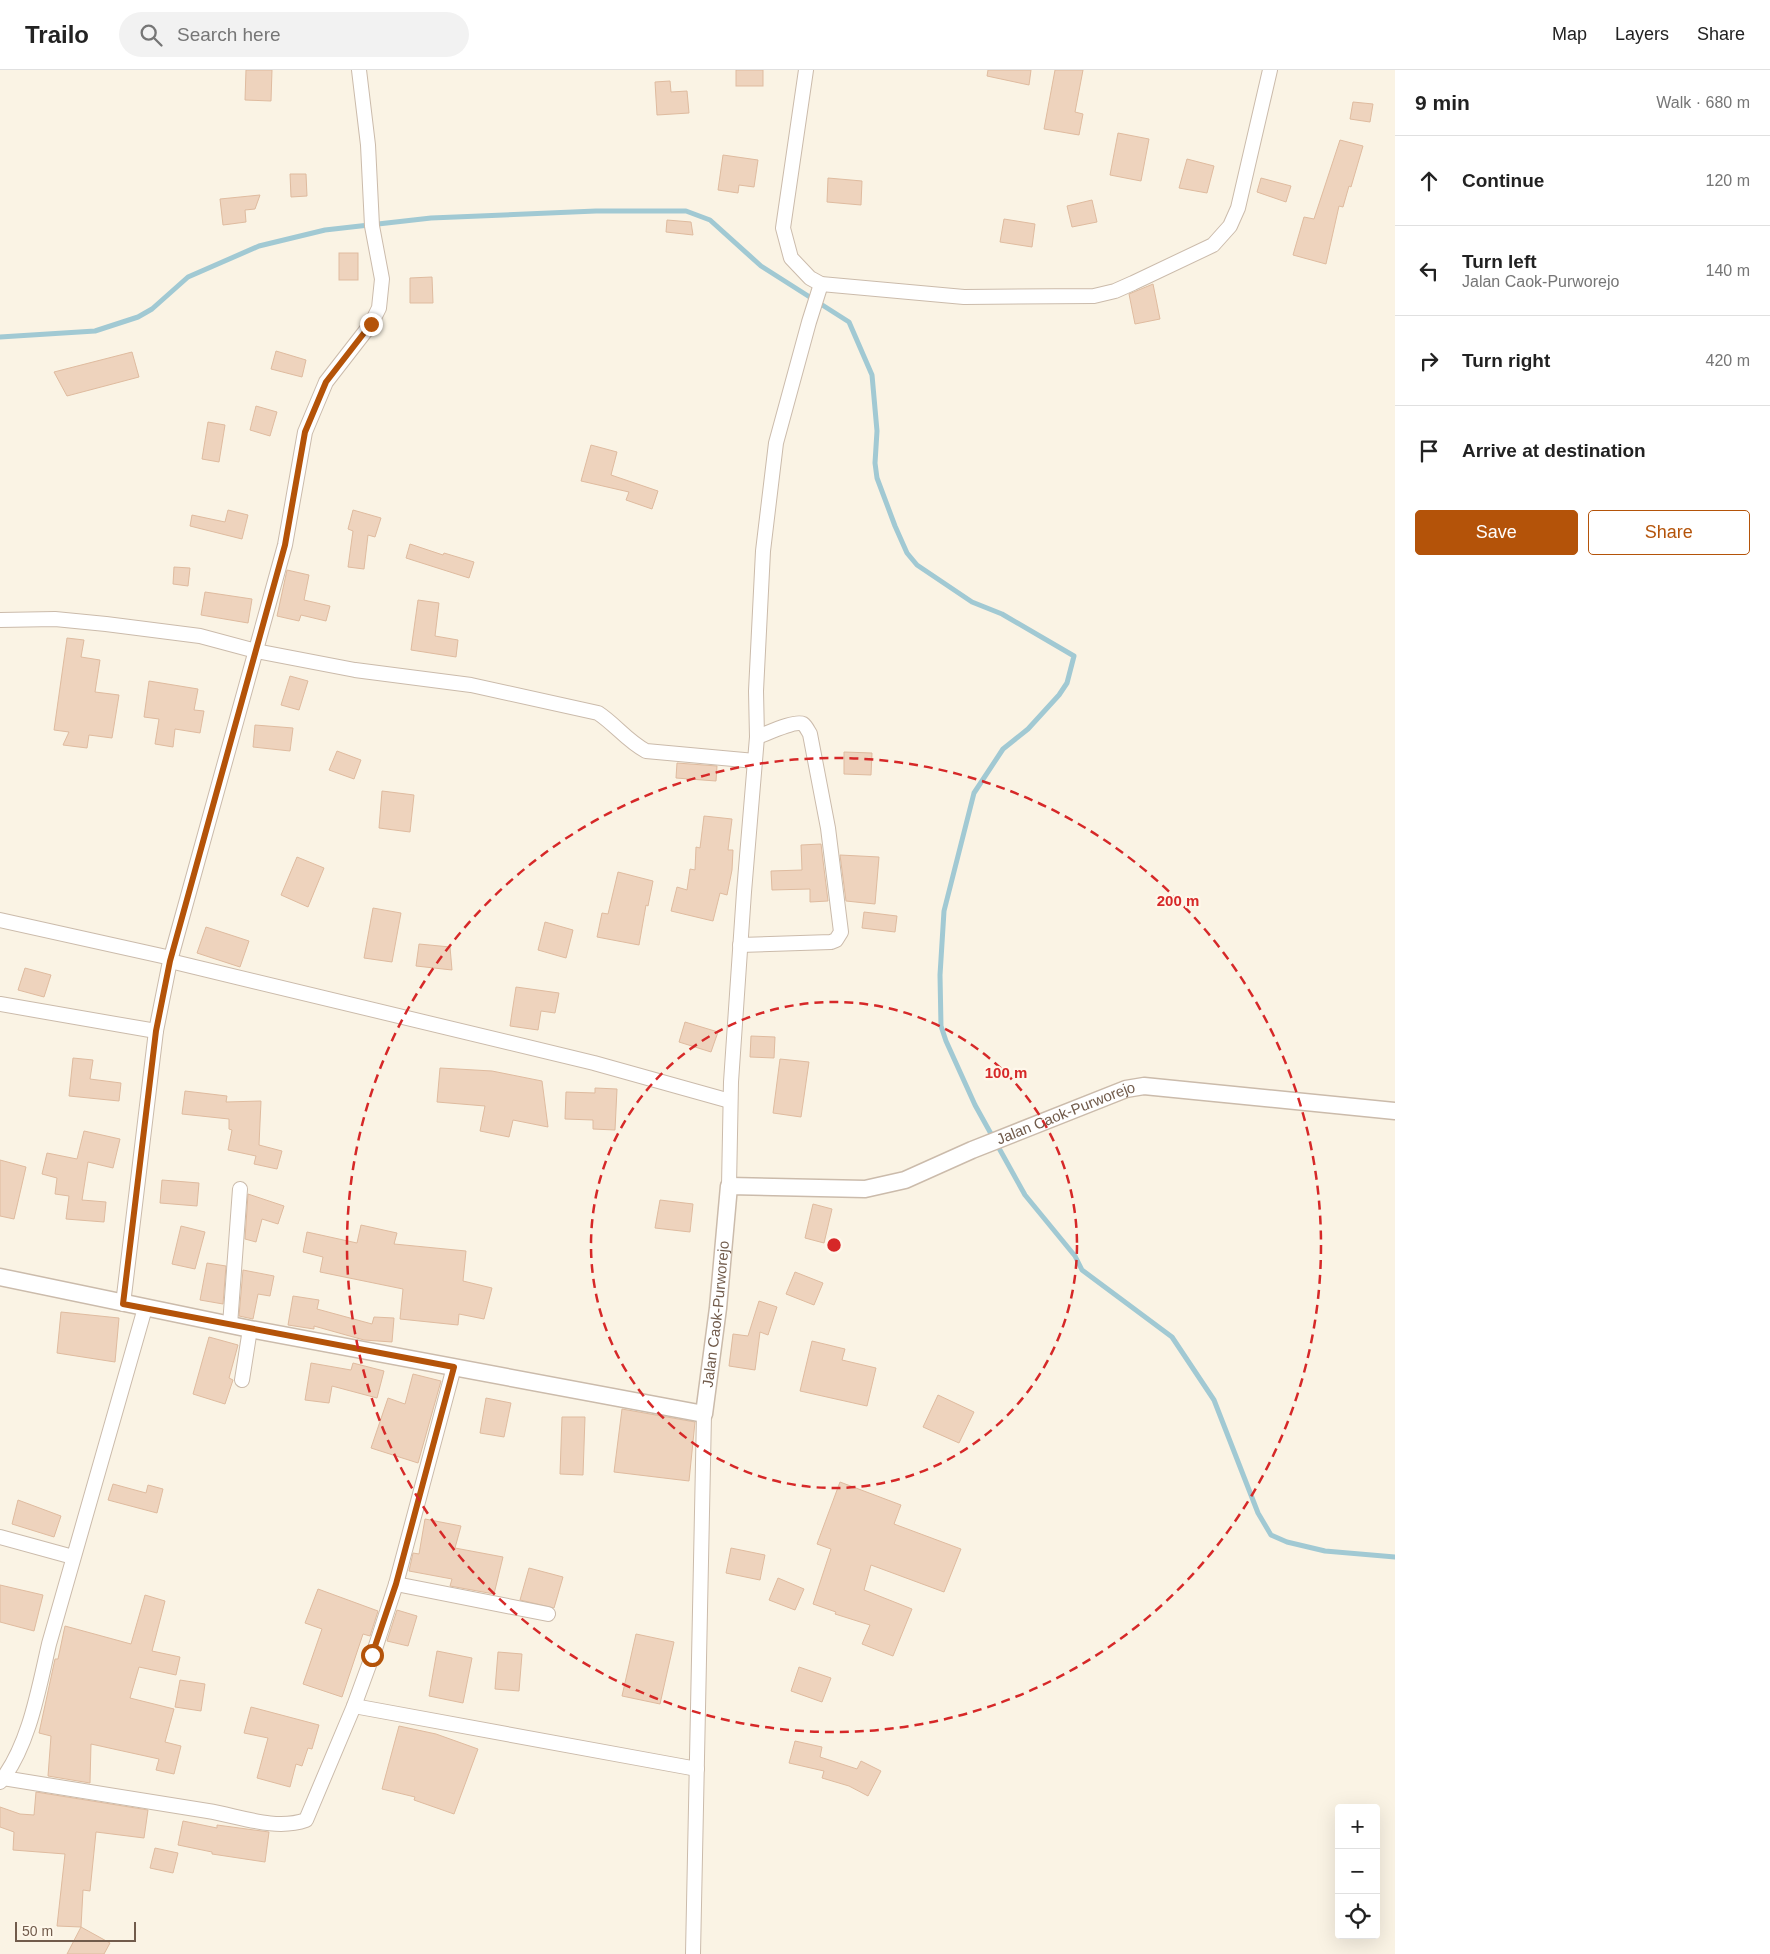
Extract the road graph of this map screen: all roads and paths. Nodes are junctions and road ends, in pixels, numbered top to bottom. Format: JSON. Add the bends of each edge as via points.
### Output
{"nodes":[{"id":1,"x":806,"y":70,"type":"edge"},
{"id":2,"x":1270,"y":70,"type":"edge"},
{"id":3,"x":359,"y":75,"type":"edge"},
{"id":4,"x":819,"y":290,"type":"junction"},
{"id":5,"x":0,"y":620,"type":"edge"},
{"id":6,"x":256,"y":651,"type":"junction"},
{"id":7,"x":757,"y":737,"type":"junction"},
{"id":8,"x":755,"y":761,"type":"junction"},
{"id":9,"x":0,"y":920,"type":"edge"},
{"id":10,"x":740,"y":945,"type":"junction"},
{"id":11,"x":170,"y":959,"type":"junction"},
{"id":12,"x":0,"y":1004,"type":"edge"},
{"id":13,"x":156,"y":1031,"type":"junction"},
{"id":14,"x":730,"y":1101,"type":"junction"},
{"id":15,"x":1395,"y":1111,"type":"edge"},
{"id":16,"x":729,"y":1186,"type":"junction"},
{"id":17,"x":240,"y":1189,"type":"dead end"},
{"id":18,"x":0,"y":1277,"type":"edge"},
{"id":19,"x":123,"y":1304,"type":"junction"},
{"id":20,"x":145,"y":1308,"type":"junction"},
{"id":21,"x":230,"y":1325,"type":"junction"},
{"id":22,"x":250,"y":1329,"type":"junction"},
{"id":23,"x":454,"y":1367,"type":"junction"},
{"id":24,"x":242,"y":1380,"type":"dead end"},
{"id":25,"x":704,"y":1414,"type":"junction"},
{"id":26,"x":0,"y":1537,"type":"edge"},
{"id":27,"x":73,"y":1557,"type":"junction"},
{"id":28,"x":396,"y":1584,"type":"junction"},
{"id":29,"x":548,"y":1614,"type":"dead end"},
{"id":30,"x":354,"y":1706,"type":"junction"},
{"id":31,"x":696,"y":1769,"type":"junction"},
{"id":32,"x":2,"y":1780,"type":"edge"},
{"id":33,"x":693,"y":1954,"type":"edge"}],
"edges":[{"from":1,"to":4,"type":"street","via":[[783,228],[791,258]]},
{"from":2,"to":4,"type":"street","via":[[1238,208],[1230,226],[1212,245],[1189,258],[1115,291],[1094,296],[964,297]]},
{"from":3,"to":6,"type":"street","via":[[368,145],[372,226],[382,279],[379,308],[371,324],[326,382],[312,412],[305,432],[285,545]]},
{"from":4,"to":7,"type":"street","via":[[776,443],[763,551]]},
{"from":5,"to":6,"type":"street","via":[[55,620],[152,629],[200,636]]},
{"from":6,"to":8,"type":"street","via":[[355,670],[470,685],[583,709],[610,721],[632,744],[646,751]]},
{"from":6,"to":11,"type":"street"},
{"from":7,"to":8,"type":"street"},
{"from":7,"to":10,"type":"street","via":[[794,723],[802,723],[810,734],[828,828],[841,932],[836,940],[830,942]]},
{"from":8,"to":10,"type":"street"},
{"from":9,"to":11,"type":"street"},
{"from":10,"to":14,"type":"street"},
{"from":11,"to":13,"type":"street"},
{"from":11,"to":14,"type":"street","via":[[594,1063]]},
{"from":12,"to":13,"type":"street"},
{"from":13,"to":19,"type":"street"},
{"from":14,"to":16,"type":"street"},
{"from":15,"to":16,"type":"street","name":"Jalan Caok-Purworejo","via":[[1144,1086],[1126,1089],[905,1180],[865,1190]]},
{"from":16,"to":25,"type":"street","name":"Jalan Caok-Purworejo"},
{"from":17,"to":21,"type":"street"},
{"from":18,"to":19,"type":"street"},
{"from":19,"to":20,"type":"street"},
{"from":20,"to":21,"type":"street"},
{"from":20,"to":27,"type":"street"},
{"from":21,"to":22,"type":"street"},
{"from":22,"to":23,"type":"street"},
{"from":22,"to":24,"type":"street"},
{"from":23,"to":25,"type":"street"},
{"from":23,"to":28,"type":"street"},
{"from":25,"to":31,"type":"street"},
{"from":26,"to":27,"type":"street"},
{"from":27,"to":32,"type":"street","via":[[25,1734]]},
{"from":28,"to":29,"type":"street"},
{"from":28,"to":30,"type":"street"},
{"from":30,"to":31,"type":"street"},
{"from":30,"to":32,"type":"street","via":[[306,1820],[294,1824],[281,1825]]},
{"from":31,"to":33,"type":"street"}]}
